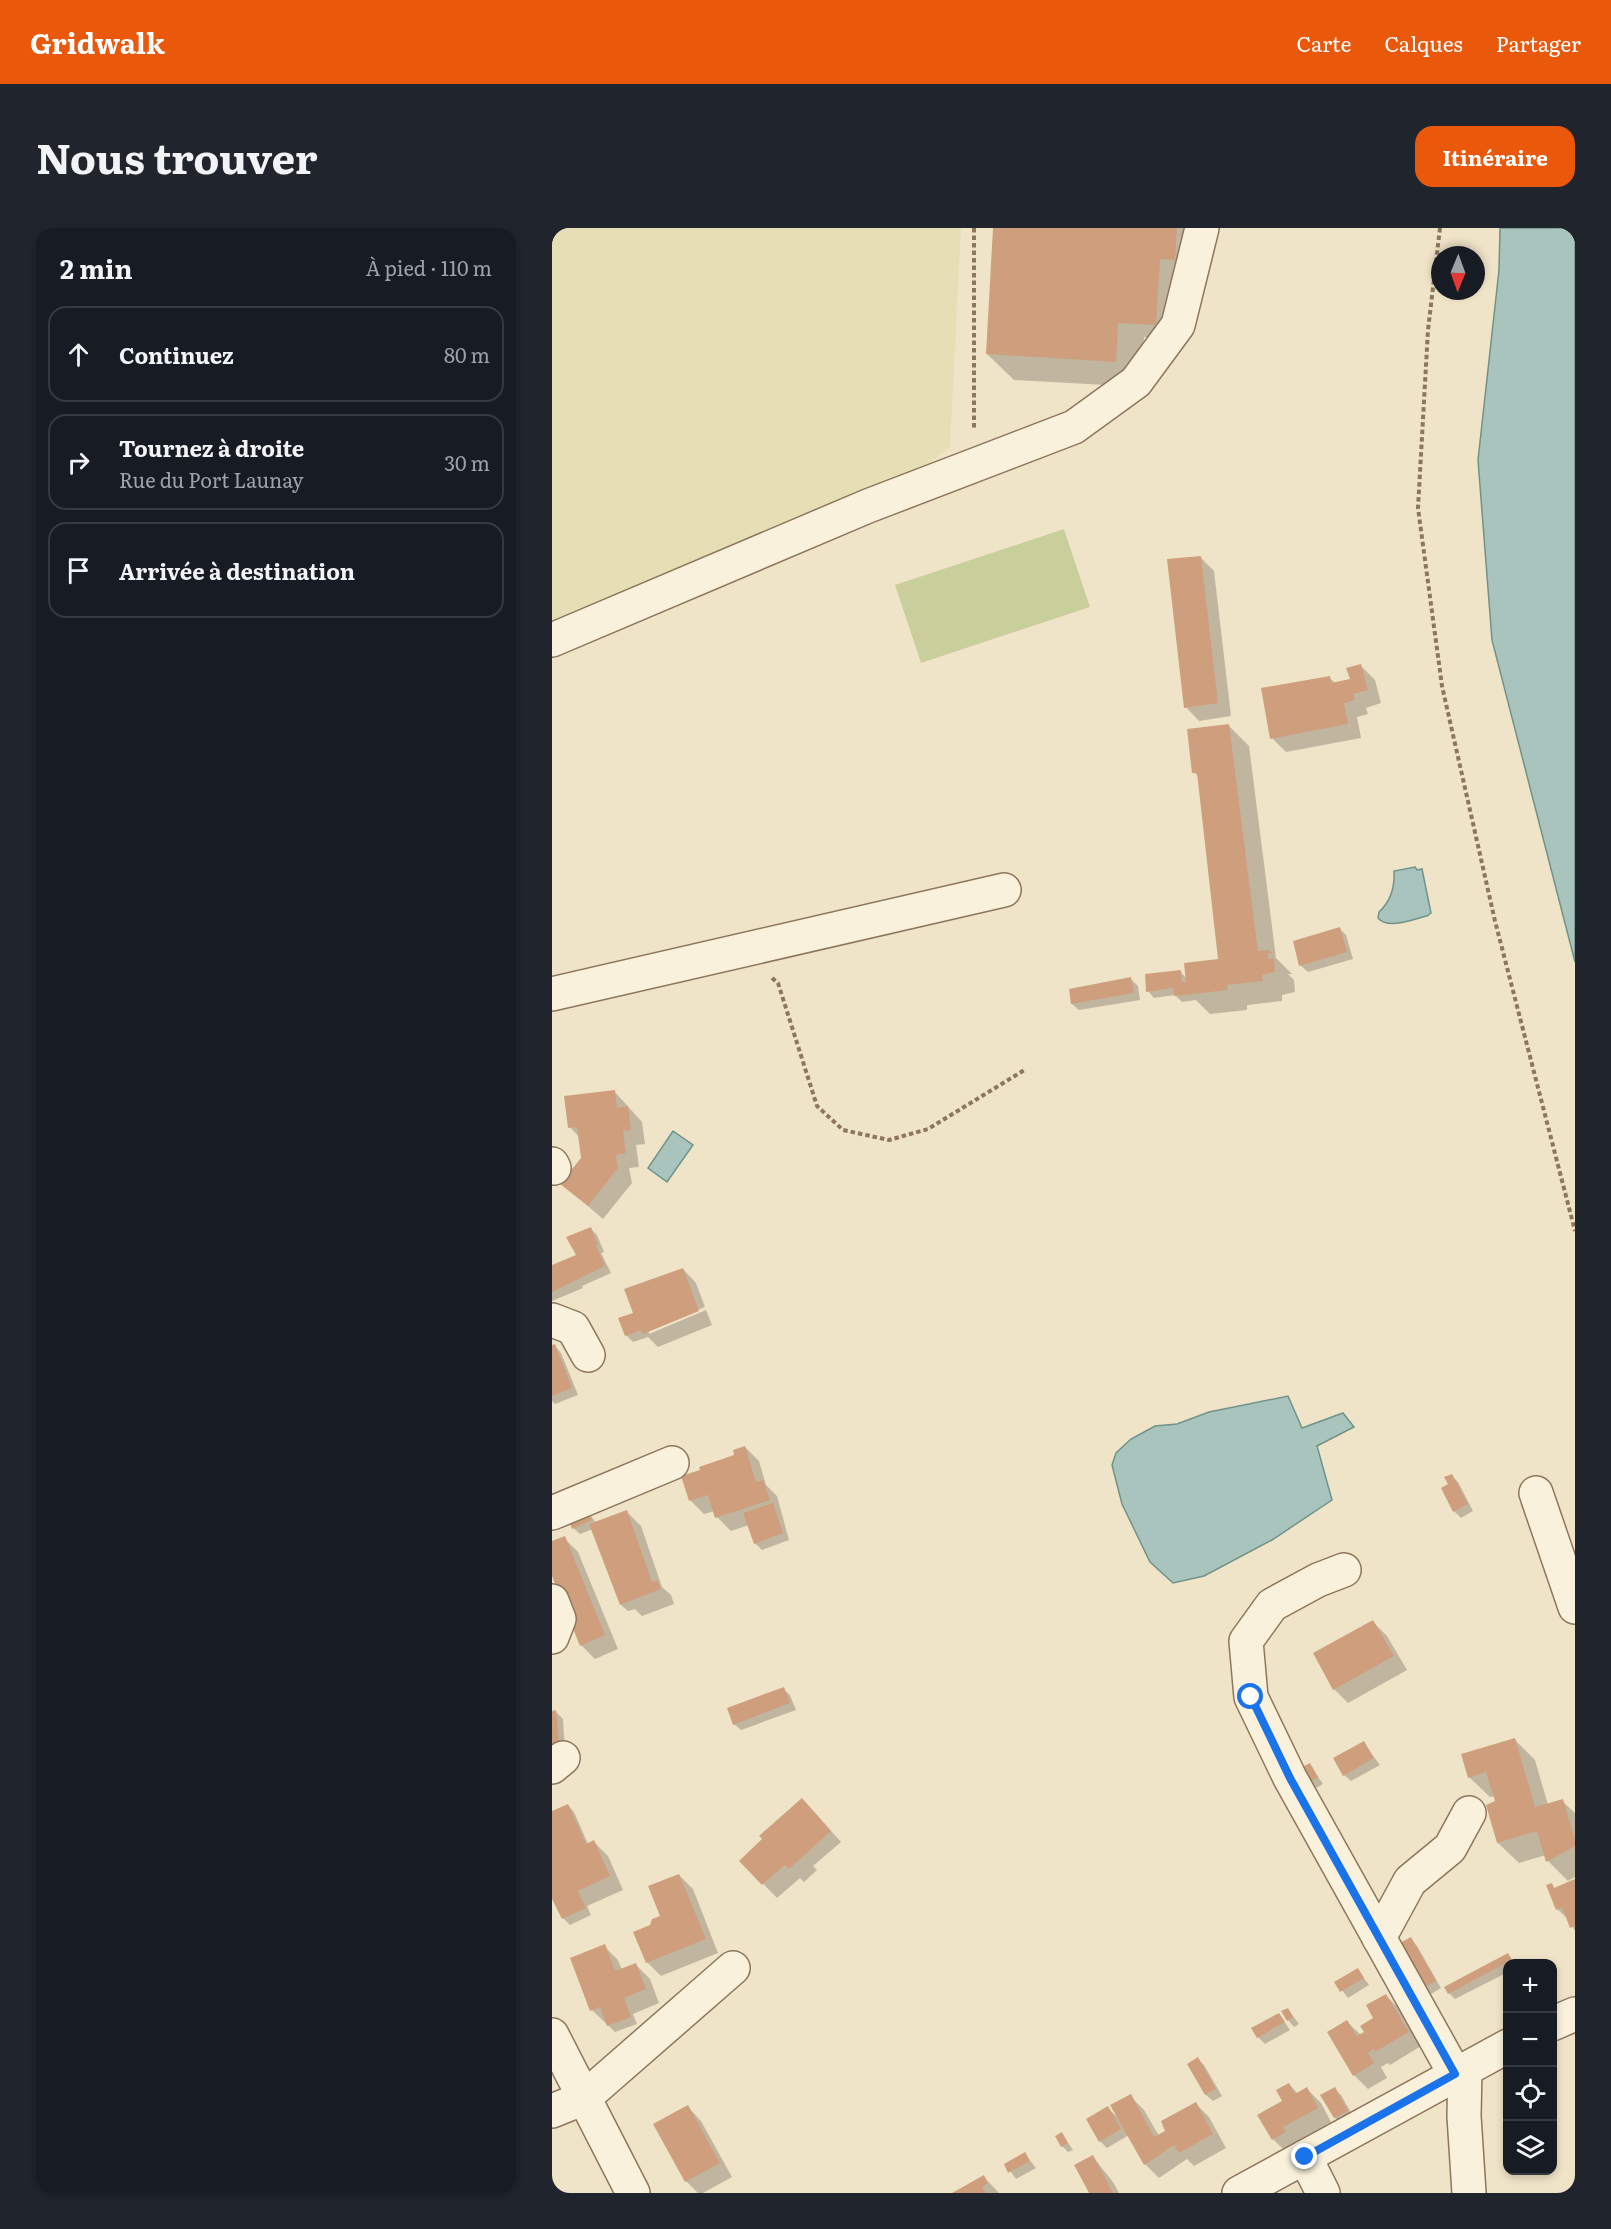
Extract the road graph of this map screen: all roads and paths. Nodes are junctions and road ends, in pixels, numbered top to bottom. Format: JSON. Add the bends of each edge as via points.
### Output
{"nodes":[{"id":1,"x":974,"y":228,"type":"edge"},
{"id":2,"x":1202,"y":228,"type":"edge"},
{"id":3,"x":1440,"y":228,"type":"edge"},
{"id":4,"x":975,"y":465,"type":"junction"},
{"id":5,"x":552,"y":640,"type":"edge"},
{"id":6,"x":1004,"y":890,"type":"dead end"},
{"id":7,"x":739,"y":951,"type":"junction"},
{"id":8,"x":552,"y":994,"type":"edge"},
{"id":9,"x":1026,"y":1069,"type":"dead end"},
{"id":10,"x":1575,"y":1231,"type":"edge"},
{"id":11,"x":552,"y":1320,"type":"edge"},
{"id":12,"x":588,"y":1355,"type":"dead end"},
{"id":13,"x":672,"y":1463,"type":"dead end"},
{"id":14,"x":1536,"y":1493,"type":"dead end"},
{"id":15,"x":552,"y":1513,"type":"edge"},
{"id":16,"x":1344,"y":1570,"type":"dead end"},
{"id":17,"x":552,"y":1601,"type":"edge"},
{"id":18,"x":1575,"y":1607,"type":"edge"},
{"id":19,"x":552,"y":1637,"type":"edge"},
{"id":20,"x":1469,"y":1814,"type":"dead end"},
{"id":21,"x":1379,"y":1938,"type":"junction"},
{"id":22,"x":733,"y":1968,"type":"dead end"},
{"id":23,"x":1575,"y":2014,"type":"edge"},
{"id":24,"x":1557,"y":2022,"type":"edge"},
{"id":25,"x":552,"y":2035,"type":"edge"},
{"id":26,"x":1503,"y":2049,"type":"edge"},
{"id":27,"x":1460,"y":2072,"type":"junction"},
{"id":28,"x":584,"y":2098,"type":"junction"},
{"id":29,"x":552,"y":2111,"type":"edge"},
{"id":30,"x":1305,"y":2157,"type":"junction"},
{"id":31,"x":633,"y":2193,"type":"edge"},
{"id":32,"x":1239,"y":2193,"type":"edge"},
{"id":33,"x":1323,"y":2193,"type":"edge"},
{"id":34,"x":1468,"y":2193,"type":"edge"}],
"edges":[{"from":1,"to":4,"type":"path"},
{"from":2,"to":4,"type":"street","via":[[1178,325],[1136,382],[1074,427]]},
{"from":3,"to":10,"type":"path","via":[[1428,330],[1418,508],[1437,650],[1495,921]]},
{"from":4,"to":5,"type":"street","via":[[868,506]]},
{"from":6,"to":7,"type":"street"},
{"from":7,"to":8,"type":"street"},
{"from":7,"to":9,"type":"path","via":[[778,983],[817,1106],[843,1130],[890,1140],[928,1129]]},
{"from":11,"to":12,"type":"street","via":[[573,1329]]},
{"from":13,"to":15,"type":"street"},
{"from":14,"to":18,"type":"street"},
{"from":16,"to":21,"type":"street","via":[[1272,1605],[1245,1641],[1251,1697],[1290,1778]]},
{"from":17,"to":19,"type":"street","via":[[559,1619]]},
{"from":20,"to":21,"type":"street","via":[[1450,1848],[1410,1881]]},
{"from":21,"to":27,"type":"street"},
{"from":22,"to":28,"type":"street"},
{"from":23,"to":24,"type":"street"},
{"from":25,"to":28,"type":"street"},
{"from":26,"to":27,"type":"street"},
{"from":27,"to":30,"type":"street"},
{"from":27,"to":34,"type":"street"},
{"from":28,"to":29,"type":"street"},
{"from":28,"to":31,"type":"street"},
{"from":30,"to":32,"type":"street"},
{"from":30,"to":33,"type":"street"}]}
